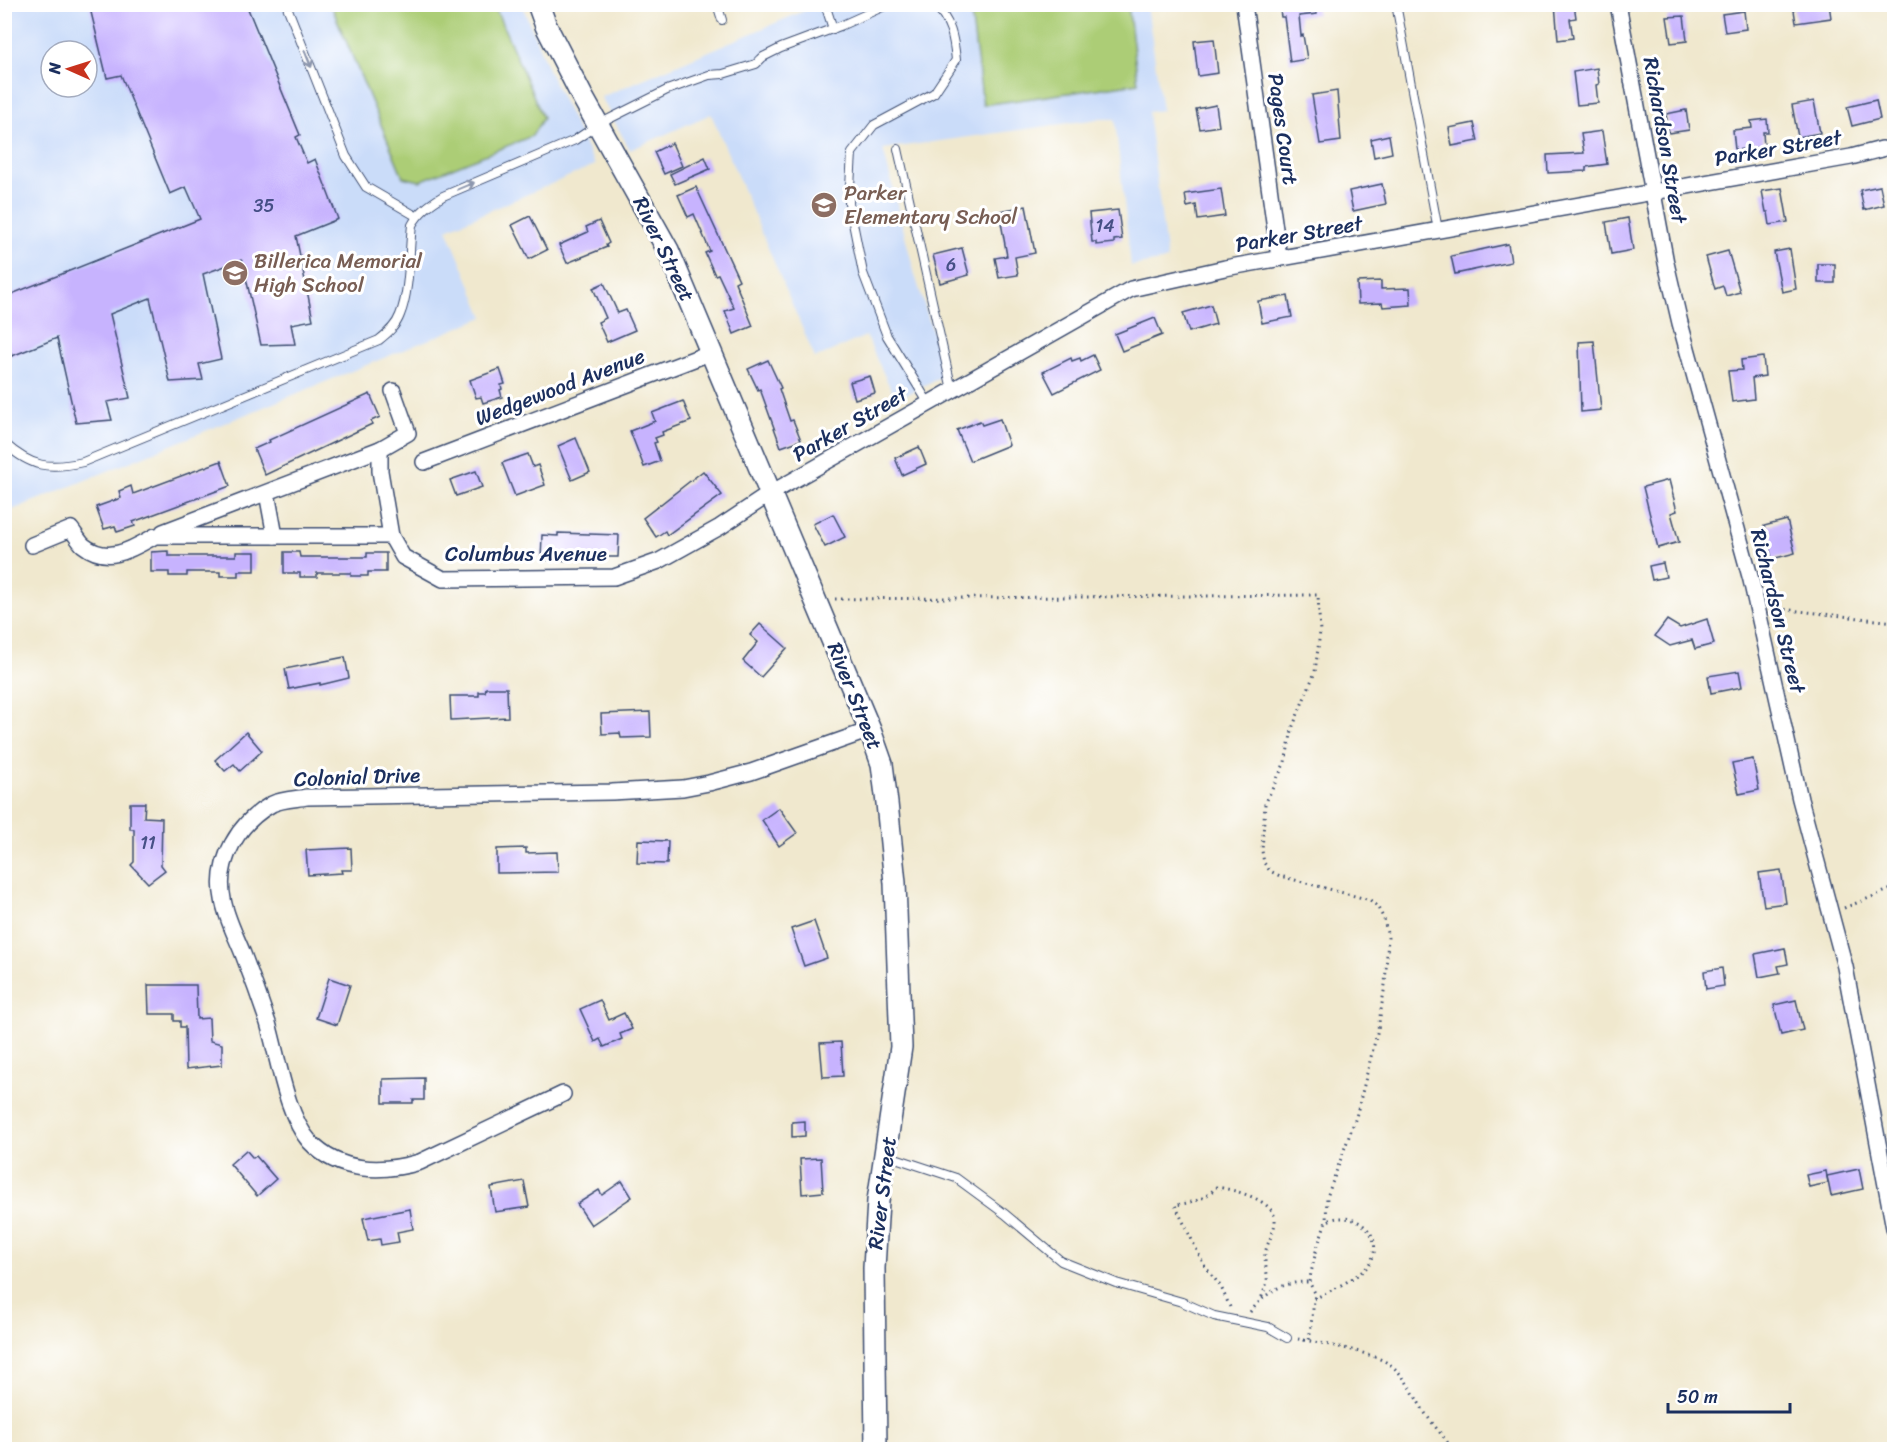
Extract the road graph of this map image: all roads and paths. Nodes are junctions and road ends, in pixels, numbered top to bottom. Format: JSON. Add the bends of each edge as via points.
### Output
{"nodes":[{"id":1,"x":286,"y":4,"type":"edge"},
{"id":2,"x":538,"y":4,"type":"edge"},
{"id":3,"x":717,"y":4,"type":"edge"},
{"id":4,"x":825,"y":4,"type":"edge"},
{"id":5,"x":889,"y":4,"type":"edge"},
{"id":6,"x":933,"y":4,"type":"edge"},
{"id":7,"x":1244,"y":4,"type":"edge"},
{"id":8,"x":1396,"y":4,"type":"edge"},
{"id":9,"x":1618,"y":4,"type":"edge"},
{"id":10,"x":722,"y":20,"type":"dead end"},
{"id":11,"x":833,"y":29,"type":"junction"},
{"id":12,"x":599,"y":124,"type":"junction"},
{"id":13,"x":897,"y":149,"type":"dead end"},
{"id":14,"x":1882,"y":149,"type":"dead end"},
{"id":15,"x":1653,"y":192,"type":"junction"},
{"id":16,"x":416,"y":216,"type":"junction"},
{"id":17,"x":1438,"y":230,"type":"junction"},
{"id":18,"x":1280,"y":258,"type":"junction"},
{"id":19,"x":712,"y":352,"type":"junction"},
{"id":20,"x":952,"y":390,"type":"junction"},
{"id":21,"x":393,"y":391,"type":"dead end"},
{"id":22,"x":929,"y":404,"type":"junction"},
{"id":23,"x":4,"y":443,"type":"edge"},
{"id":24,"x":380,"y":449,"type":"junction"},
{"id":25,"x":424,"y":462,"type":"dead end"},
{"id":26,"x":267,"y":493,"type":"junction"},
{"id":27,"x":771,"y":494,"type":"junction"},
{"id":28,"x":155,"y":536,"type":"junction"},
{"id":29,"x":275,"y":536,"type":"junction"},
{"id":30,"x":391,"y":536,"type":"junction"},
{"id":31,"x":32,"y":545,"type":"dead end"},
{"id":32,"x":815,"y":600,"type":"junction"},
{"id":33,"x":1757,"y":607,"type":"junction"},
{"id":34,"x":1894,"y":622,"type":"edge"},
{"id":35,"x":870,"y":730,"type":"junction"},
{"id":36,"x":1894,"y":888,"type":"edge"},
{"id":37,"x":1831,"y":914,"type":"junction"},
{"id":38,"x":563,"y":1094,"type":"dead end"},
{"id":39,"x":886,"y":1155,"type":"junction"},
{"id":40,"x":1326,"y":1221,"type":"junction"},
{"id":41,"x":1894,"y":1228,"type":"edge"},
{"id":42,"x":1309,"y":1282,"type":"junction"},
{"id":43,"x":1261,"y":1299,"type":"junction"},
{"id":44,"x":1314,"y":1299,"type":"junction"},
{"id":45,"x":1240,"y":1321,"type":"junction"},
{"id":46,"x":1287,"y":1338,"type":"joint"},
{"id":47,"x":1309,"y":1341,"type":"junction"},
{"id":48,"x":876,"y":1449,"type":"edge"},
{"id":49,"x":1453,"y":1449,"type":"edge"}],
"edges":[{"from":1,"to":16,"type":"lane","one_way":true,"via":[[346,156],[366,187]]},
{"from":2,"to":12,"type":"main road","name":"River Street"},
{"from":3,"to":10,"type":"lane"},
{"from":4,"to":11,"type":"lane"},
{"from":5,"to":11,"type":"lane"},
{"from":6,"to":22,"type":"lane","via":[[953,33],[956,60],[934,93],[874,125],[852,153],[849,203],[862,273],[887,336]]},
{"from":7,"to":18,"type":"street","name":"Pages Court"},
{"from":8,"to":17,"type":"lane"},
{"from":9,"to":15,"type":"street","name":"Richardson Street"},
{"from":11,"to":12,"type":"lane","via":[[781,48],[756,64],[667,90]]},
{"from":16,"to":12,"type":"lane","one_way":true,"via":[[443,196],[575,140]]},
{"from":12,"to":19,"type":"main road","name":"River Street","via":[[668,250]]},
{"from":13,"to":20,"type":"lane"},
{"from":14,"to":15,"type":"street","name":"Parker Street"},
{"from":15,"to":17,"type":"street","name":"Parker Street"},
{"from":15,"to":33,"type":"street","name":"Richardson Street","via":[[1680,323]]},
{"from":16,"to":23,"type":"lane","via":[[405,299],[392,329],[379,340],[83,462],[49,467],[31,463]]},
{"from":17,"to":18,"type":"street","name":"Parker Street"},
{"from":18,"to":20,"type":"street","name":"Parker Street","via":[[1131,289]]},
{"from":19,"to":25,"type":"street","name":"Wedgewood Avenue"},
{"from":19,"to":27,"type":"main road","name":"River Street"},
{"from":20,"to":22,"type":"street","name":"Parker Street"},
{"from":21,"to":24,"type":"street","via":[[408,432]]},
{"from":22,"to":27,"type":"street","name":"Parker Street"},
{"from":24,"to":26,"type":"street"},
{"from":24,"to":30,"type":"street"},
{"from":26,"to":28,"type":"street"},
{"from":26,"to":29,"type":"street"},
{"from":27,"to":30,"type":"street","name":"Columbus Avenue","via":[[659,561],[614,577],[442,579],[404,557]]},
{"from":27,"to":32,"type":"main road","name":"River Street"},
{"from":28,"to":29,"type":"street"},
{"from":28,"to":31,"type":"street","via":[[127,552],[115,554],[103,554],[84,545],[71,529]]},
{"from":29,"to":30,"type":"street"},
{"from":32,"to":35,"type":"main road","name":"River Street"},
{"from":32,"to":40,"type":"path","via":[[1318,595],[1320,632],[1314,672],[1293,726],[1285,762],[1265,804],[1264,863],[1280,876],[1370,900],[1384,919],[1389,957],[1377,1029],[1356,1117],[1327,1197]]},
{"from":33,"to":34,"type":"path"},
{"from":33,"to":37,"type":"street","name":"Richardson Street","via":[[1800,799]]},
{"from":35,"to":38,"type":"street","name":"Colonial Drive","via":[[751,772],[692,786],[612,792],[307,797],[273,803],[241,830],[227,851],[222,898],[254,981],[294,1116],[310,1142],[354,1168],[397,1169],[420,1162]]},
{"from":35,"to":39,"type":"main road","name":"River Street","via":[[882,764],[887,803],[898,962],[901,1047]]},
{"from":36,"to":37,"type":"path"},
{"from":37,"to":41,"type":"street","name":"Richardson Street","via":[[1845,967]]},
{"from":39,"to":45,"type":"lane","via":[[956,1178],[1061,1261],[1214,1316]]},
{"from":39,"to":48,"type":"main road","name":"River Street","via":[[874,1268]]},
{"from":40,"to":42,"type":"path"},
{"from":40,"to":44,"type":"path","via":[[1343,1218],[1362,1224],[1373,1237],[1375,1249],[1364,1270]]},
{"from":42,"to":43,"type":"path","via":[[1273,1289]]},
{"from":42,"to":44,"type":"path"},
{"from":43,"to":45,"type":"path"},
{"from":43,"to":45,"type":"path","via":[[1267,1280],[1266,1250],[1275,1222],[1273,1211],[1248,1195],[1216,1187],[1208,1196],[1175,1205],[1204,1265]]},
{"from":44,"to":47,"type":"path"},
{"from":45,"to":46,"type":"lane","via":[[1268,1327]]},
{"from":46,"to":47,"type":"path"},
{"from":47,"to":49,"type":"path","via":[[1363,1353],[1394,1367]]}]}
